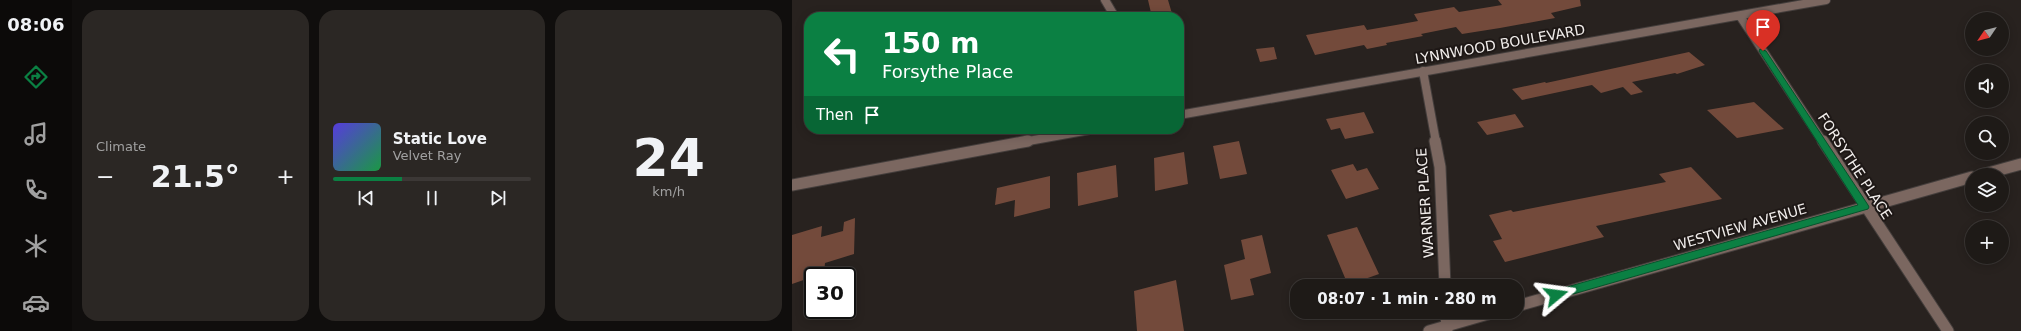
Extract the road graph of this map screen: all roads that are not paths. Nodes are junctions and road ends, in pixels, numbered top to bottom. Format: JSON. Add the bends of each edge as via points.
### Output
{"nodes":[{"id":1,"x":1105,"y":0,"type":"edge"},
{"id":2,"x":1826,"y":0,"type":"edge"},
{"id":3,"x":1112,"y":12,"type":"edge"},
{"id":4,"x":1740,"y":16,"type":"junction"},
{"id":5,"x":1422,"y":71,"type":"junction"},
{"id":6,"x":1184,"y":113,"type":"edge"},
{"id":7,"x":1068,"y":134,"type":"edge"},
{"id":8,"x":2021,"y":164,"type":"edge"},
{"id":9,"x":2006,"y":168,"type":"edge"},
{"id":10,"x":1965,"y":179,"type":"edge"},
{"id":11,"x":792,"y":185,"type":"edge"},
{"id":12,"x":1864,"y":207,"type":"junction"},
{"id":13,"x":1445,"y":279,"type":"edge"},
{"id":14,"x":1524,"y":304,"type":"edge"},
{"id":15,"x":1474,"y":319,"type":"edge"},
{"id":16,"x":1447,"y":328,"type":"edge"},
{"id":17,"x":1429,"y":331,"type":"edge"},
{"id":18,"x":1948,"y":331,"type":"edge"}],
"edges":[{"from":1,"to":3,"type":"street"},
{"from":2,"to":4,"type":"street","name":"LYNNWOOD BOULEVARD"},
{"from":4,"to":5,"type":"street","name":"LYNNWOOD BOULEVARD"},
{"from":4,"to":12,"type":"street","name":"FORSYTHE PLACE"},
{"from":5,"to":6,"type":"street","name":"LYNNWOOD BOULEVARD"},
{"from":5,"to":13,"type":"street","name":"WARNER PLACE","via":[[1440,166]]},
{"from":7,"to":11,"type":"street"},
{"from":8,"to":9,"type":"street"},
{"from":10,"to":12,"type":"street","name":"WESTVIEW AVENUE"},
{"from":12,"to":14,"type":"street","name":"WESTVIEW AVENUE"},
{"from":12,"to":18,"type":"street","name":"FORSYTHE PLACE"},
{"from":15,"to":16,"type":"street"},
{"from":16,"to":17,"type":"street"}]}
